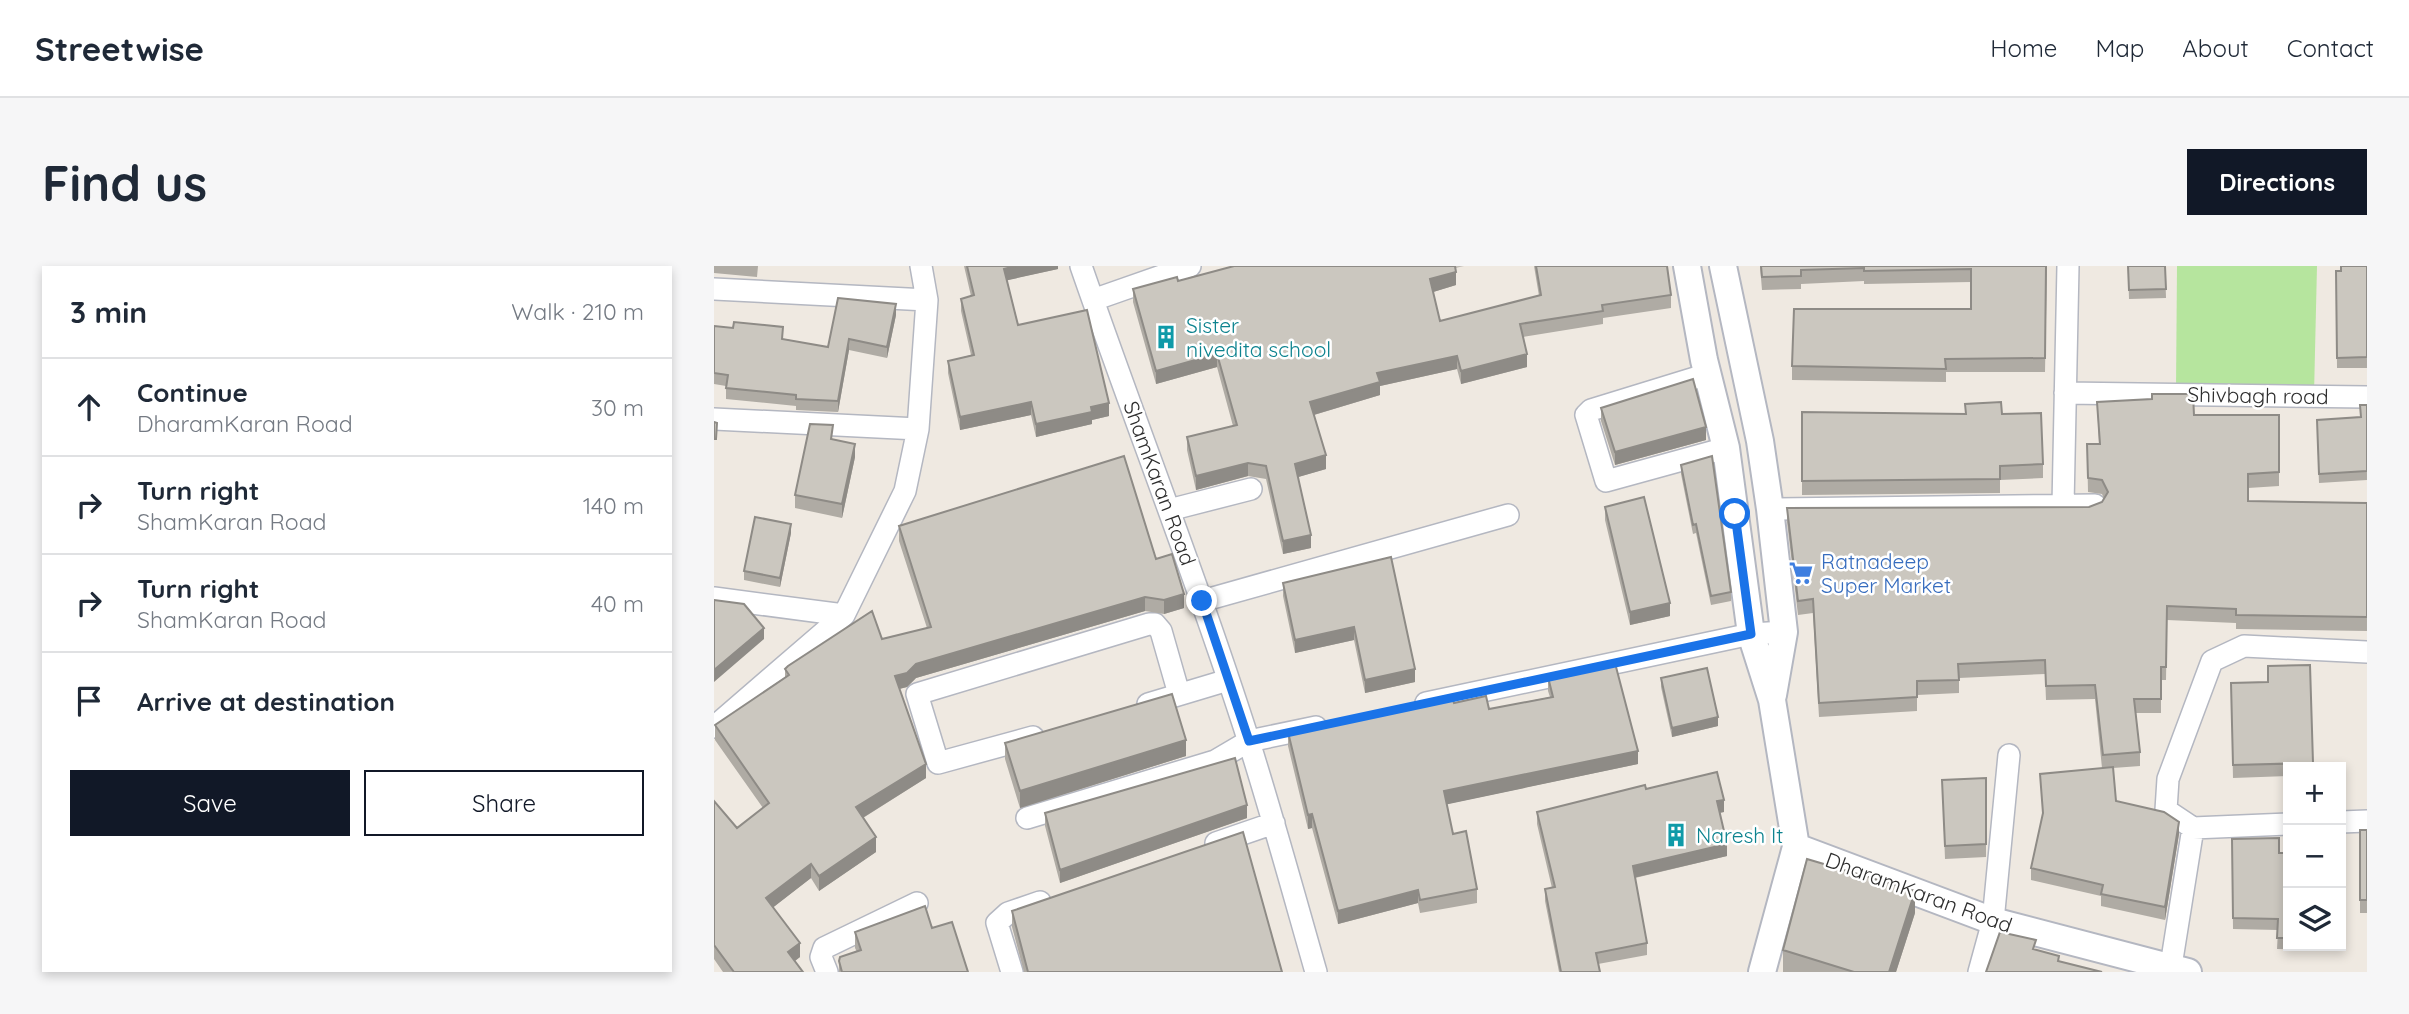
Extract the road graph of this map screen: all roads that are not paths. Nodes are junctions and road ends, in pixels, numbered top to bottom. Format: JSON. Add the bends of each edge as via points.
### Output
{"nodes":[{"id":1,"x":921,"y":266,"type":"edge"},
{"id":2,"x":1081,"y":266,"type":"edge"},
{"id":3,"x":1190,"y":266,"type":"edge"},
{"id":4,"x":1687,"y":266,"type":"edge"},
{"id":5,"x":1723,"y":266,"type":"edge"},
{"id":6,"x":2068,"y":266,"type":"edge"},
{"id":7,"x":714,"y":289,"type":"edge"},
{"id":8,"x":927,"y":300,"type":"junction"},
{"id":9,"x":1093,"y":300,"type":"junction"},
{"id":10,"x":1708,"y":374,"type":"junction"},
{"id":11,"x":2065,"y":393,"type":"junction"},
{"id":12,"x":2367,"y":397,"type":"edge"},
{"id":13,"x":714,"y":419,"type":"edge"},
{"id":14,"x":918,"y":429,"type":"junction"},
{"id":15,"x":1726,"y":448,"type":"junction"},
{"id":16,"x":1251,"y":489,"type":"dead end"},
{"id":17,"x":2063,"y":505,"type":"junction"},
{"id":18,"x":2095,"y":505,"type":"edge"},
{"id":19,"x":1770,"y":509,"type":"junction"},
{"id":20,"x":1169,"y":510,"type":"junction"},
{"id":21,"x":1508,"y":515,"type":"dead end"},
{"id":22,"x":714,"y":598,"type":"edge"},
{"id":23,"x":1202,"y":601,"type":"junction"},
{"id":24,"x":844,"y":615,"type":"junction"},
{"id":25,"x":1784,"y":632,"type":"junction"},
{"id":26,"x":1751,"y":634,"type":"junction"},
{"id":27,"x":2367,"y":652,"type":"edge"},
{"id":28,"x":1228,"y":680,"type":"junction"},
{"id":29,"x":1179,"y":694,"type":"junction"},
{"id":30,"x":1772,"y":700,"type":"junction"},
{"id":31,"x":1412,"y":706,"type":"edge"},
{"id":32,"x":1132,"y":708,"type":"edge"},
{"id":33,"x":1330,"y":724,"type":"edge"},
{"id":34,"x":714,"y":727,"type":"edge"},
{"id":35,"x":1056,"y":730,"type":"edge"},
{"id":36,"x":1249,"y":741,"type":"junction"},
{"id":37,"x":2009,"y":755,"type":"dead end"},
{"id":38,"x":1027,"y":818,"type":"dead end"},
{"id":39,"x":2367,"y":821,"type":"edge"},
{"id":40,"x":2346,"y":822,"type":"edge"},
{"id":41,"x":1274,"y":823,"type":"junction"},
{"id":42,"x":2283,"y":824,"type":"edge"},
{"id":43,"x":2193,"y":828,"type":"junction"},
{"id":44,"x":1796,"y":848,"type":"junction"},
{"id":45,"x":1197,"y":849,"type":"edge"},
{"id":46,"x":1059,"y":896,"type":"edge"},
{"id":47,"x":916,"y":903,"type":"dead end"},
{"id":48,"x":1993,"y":921,"type":"junction"},
{"id":49,"x":2176,"y":971,"type":"edge"},
{"id":50,"x":827,"y":972,"type":"edge"},
{"id":51,"x":1012,"y":972,"type":"edge"},
{"id":52,"x":1315,"y":972,"type":"edge"},
{"id":53,"x":1762,"y":972,"type":"edge"},
{"id":54,"x":1979,"y":972,"type":"edge"}],
"edges":[{"from":1,"to":8,"type":"street"},
{"from":2,"to":9,"type":"street","name":"ShamKaran Road"},
{"from":3,"to":9,"type":"street"},
{"from":4,"to":10,"type":"street"},
{"from":5,"to":19,"type":"street"},
{"from":6,"to":11,"type":"street"},
{"from":7,"to":8,"type":"street"},
{"from":8,"to":14,"type":"street"},
{"from":9,"to":20,"type":"street","name":"ShamKaran Road"},
{"from":10,"to":15,"type":"street"},
{"from":10,"to":15,"type":"street","via":[[1586,415],[1606,481]]},
{"from":11,"to":12,"type":"street","name":"Shivbagh road"},
{"from":11,"to":17,"type":"street"},
{"from":13,"to":14,"type":"street"},
{"from":14,"to":24,"type":"street","via":[[905,491]]},
{"from":15,"to":26,"type":"street"},
{"from":16,"to":20,"type":"street"},
{"from":17,"to":18,"type":"street"},
{"from":17,"to":19,"type":"street"},
{"from":19,"to":25,"type":"street"},
{"from":20,"to":23,"type":"street","name":"ShamKaran Road"},
{"from":21,"to":23,"type":"street"},
{"from":22,"to":24,"type":"street"},
{"from":23,"to":28,"type":"street","name":"ShamKaran Road"},
{"from":24,"to":34,"type":"street"},
{"from":25,"to":26,"type":"street"},
{"from":25,"to":30,"type":"street"},
{"from":26,"to":30,"type":"street"},
{"from":26,"to":31,"type":"street"},
{"from":27,"to":43,"type":"street","via":[[2244,646],[2212,661],[2168,779],[2166,810]]},
{"from":28,"to":29,"type":"street"},
{"from":28,"to":36,"type":"street","name":"ShamKaran Road"},
{"from":29,"to":32,"type":"street"},
{"from":29,"to":35,"type":"street","via":[[1155,624],[917,694],[938,763]]},
{"from":30,"to":44,"type":"street"},
{"from":33,"to":36,"type":"street"},
{"from":36,"to":38,"type":"street","via":[[1215,761]]},
{"from":36,"to":41,"type":"street","name":"ShamKaran Road"},
{"from":37,"to":48,"type":"street"},
{"from":39,"to":40,"type":"street"},
{"from":41,"to":45,"type":"street"},
{"from":41,"to":52,"type":"street","name":"ShamKaran Road"},
{"from":42,"to":43,"type":"street"},
{"from":43,"to":49,"type":"street"},
{"from":44,"to":48,"type":"street","name":"DharamKaran Road"},
{"from":44,"to":53,"type":"street"},
{"from":46,"to":51,"type":"street","via":[[1000,917],[997,932]]},
{"from":47,"to":50,"type":"street","via":[[824,948],[821,957]]},
{"from":48,"to":49,"type":"street","name":"DharamKaran Road"},
{"from":48,"to":54,"type":"street"}]}
